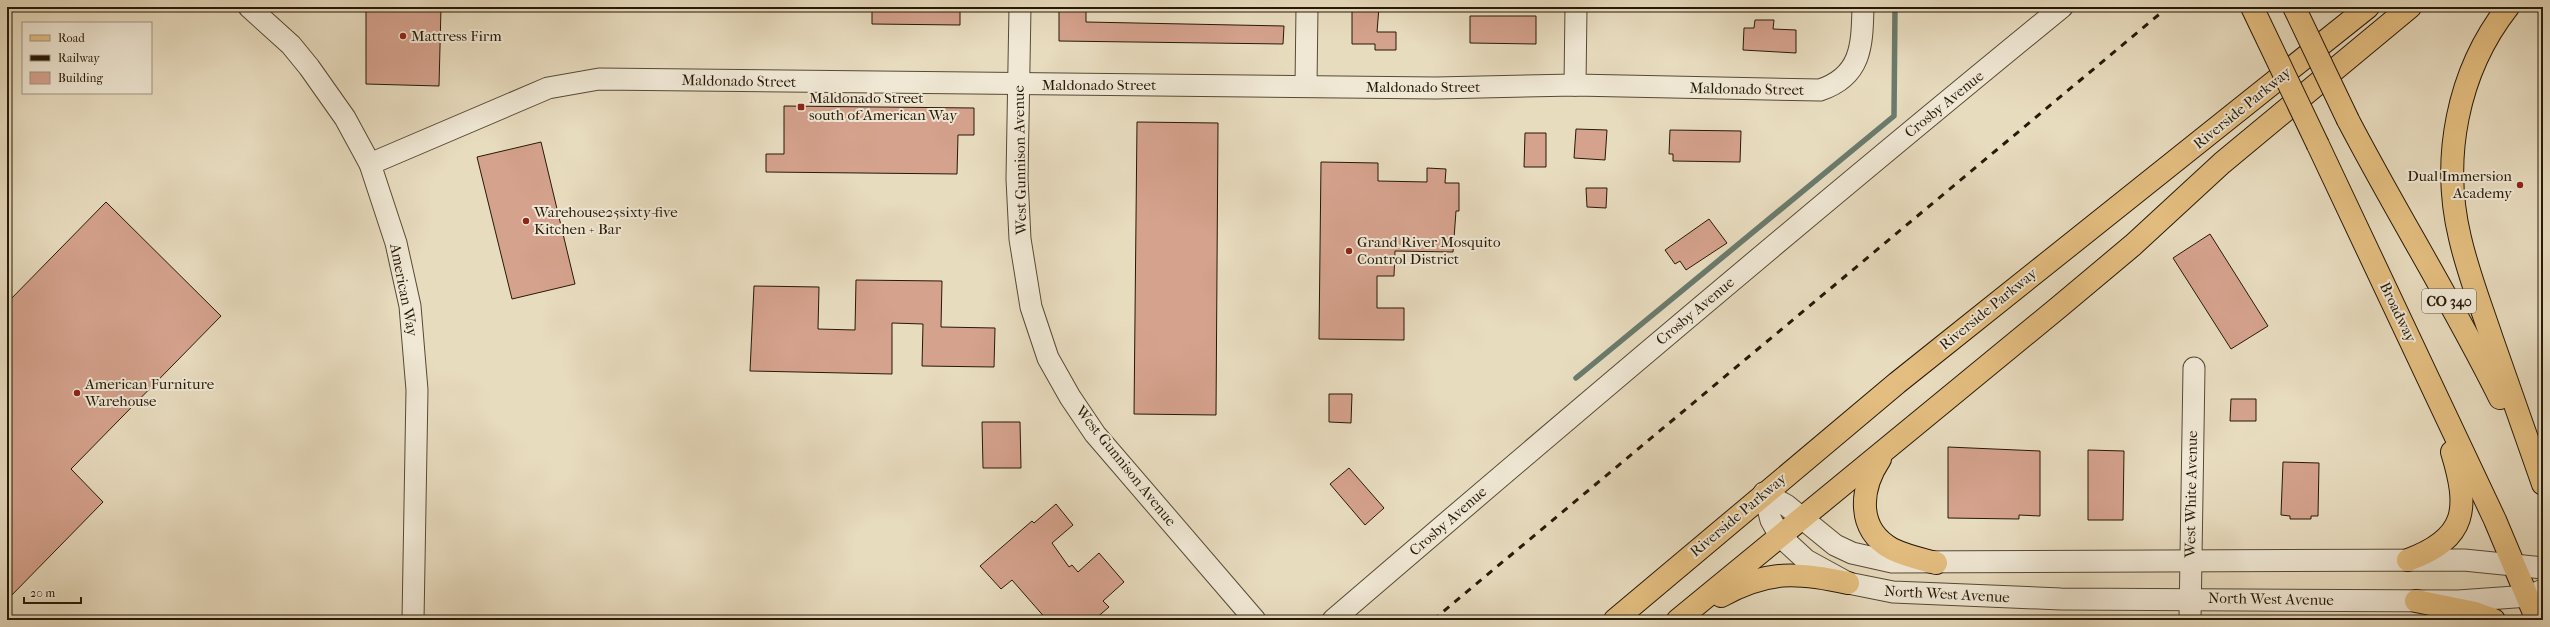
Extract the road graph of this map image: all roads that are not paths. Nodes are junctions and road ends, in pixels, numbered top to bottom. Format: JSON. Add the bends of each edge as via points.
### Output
{"nodes":[{"id":1,"x":250,"y":7,"type":"edge"},
{"id":2,"x":1020,"y":7,"type":"edge"},
{"id":3,"x":1307,"y":7,"type":"edge"},
{"id":4,"x":1576,"y":7,"type":"edge"},
{"id":5,"x":1863,"y":7,"type":"edge"},
{"id":6,"x":2062,"y":7,"type":"edge"},
{"id":7,"x":2252,"y":7,"type":"edge"},
{"id":8,"x":2294,"y":7,"type":"edge"},
{"id":9,"x":2368,"y":7,"type":"edge"},
{"id":10,"x":2410,"y":7,"type":"edge"},
{"id":11,"x":2508,"y":7,"type":"edge"},
{"id":12,"x":1018,"y":84,"type":"junction"},
{"id":13,"x":1575,"y":85,"type":"junction"},
{"id":14,"x":1306,"y":86,"type":"junction"},
{"id":15,"x":370,"y":164,"type":"junction"},
{"id":16,"x":2194,"y":368,"type":"dead end"},
{"id":17,"x":2428,"y":375,"type":"junction"},
{"id":18,"x":1885,"y":450,"type":"junction"},
{"id":19,"x":2543,"y":485,"type":"edge"},
{"id":20,"x":1764,"y":493,"type":"junction"},
{"id":21,"x":1802,"y":518,"type":"junction"},
{"id":22,"x":1780,"y":536,"type":"junction"},
{"id":23,"x":2408,"y":560,"type":"junction"},
{"id":24,"x":2190,"y":561,"type":"junction"},
{"id":25,"x":1936,"y":563,"type":"junction"},
{"id":26,"x":2515,"y":563,"type":"junction"},
{"id":27,"x":2543,"y":568,"type":"edge"},
{"id":28,"x":1848,"y":582,"type":"junction"},
{"id":29,"x":2536,"y":593,"type":"edge"},
{"id":30,"x":2190,"y":598,"type":"junction"},
{"id":31,"x":2416,"y":601,"type":"junction"},
{"id":32,"x":1680,"y":618,"type":"edge"},
{"id":33,"x":413,"y":620,"type":"edge"},
{"id":34,"x":1255,"y":620,"type":"edge"},
{"id":35,"x":1332,"y":620,"type":"edge"},
{"id":36,"x":1616,"y":620,"type":"edge"},
{"id":37,"x":2190,"y":620,"type":"edge"},
{"id":38,"x":2494,"y":620,"type":"edge"},
{"id":39,"x":2537,"y":620,"type":"edge"}],
"edges":[{"from":1,"to":15,"type":"street","name":"American Way","via":[[291,46],[309,68],[345,118]]},
{"from":2,"to":12,"type":"street","name":"West Gunnison Avenue"},
{"from":3,"to":14,"type":"street"},
{"from":4,"to":13,"type":"street"},
{"from":5,"to":13,"type":"street","name":"Maldonado Street","via":[[1860,54],[1851,70],[1833,86],[1813,90]]},
{"from":6,"to":35,"type":"street","name":"Crosby Avenue","via":[[1592,398]]},
{"from":7,"to":17,"type":"main road","name":"Broadway","number":"CO 340","bridge":true},
{"from":8,"to":19,"type":"main road","number":"CO 340","bridge":true,"via":[[2348,120],[2391,202],[2436,277],[2486,369]]},
{"from":9,"to":20,"type":"main road","name":"Riverside Parkway","via":[[2034,272]]},
{"from":10,"to":18,"type":"main road","name":"Riverside Parkway","via":[[2222,163],[2065,303]]},
{"from":11,"to":19,"type":"main road","via":[[2480,51],[2468,79],[2458,114],[2452,180],[2460,238],[2474,288]]},
{"from":12,"to":14,"type":"street","name":"Maldonado Street"},
{"from":12,"to":15,"type":"street","name":"Maldonado Street","via":[[599,79],[548,88]]},
{"from":12,"to":34,"type":"street","name":"West Gunnison Avenue","via":[[1017,179],[1020,239],[1031,307],[1048,358],[1095,434]]},
{"from":13,"to":14,"type":"street","name":"Maldonado Street","via":[[1476,88]]},
{"from":15,"to":33,"type":"street","name":"American Way","via":[[404,275],[415,338],[417,390]]},
{"from":16,"to":24,"type":"street","name":"West White Avenue"},
{"from":17,"to":23,"type":"main road","via":[[2463,494],[2457,523],[2443,544],[2431,552]]},
{"from":17,"to":26,"type":"main road","name":"Broadway","number":"CO 340"},
{"from":18,"to":21,"type":"main road","name":"Riverside Parkway"},
{"from":18,"to":25,"type":"main road","via":[[1867,482],[1864,495],[1866,520],[1872,530],[1891,548]]},
{"from":20,"to":21,"type":"street","name":"North West Avenue"},
{"from":20,"to":22,"type":"street","name":"North West Avenue","via":[[1771,520]]},
{"from":20,"to":36,"type":"main road","name":"Riverside Parkway"},
{"from":21,"to":22,"type":"main road","name":"Riverside Parkway"},
{"from":21,"to":25,"type":"street","name":"North West Avenue","via":[[1824,538],[1852,553],[1892,562]]},
{"from":22,"to":28,"type":"street","name":"North West Avenue","via":[[1806,560]]},
{"from":22,"to":32,"type":"main road","name":"Riverside Parkway"},
{"from":23,"to":24,"type":"street","name":"North West Avenue"},
{"from":23,"to":26,"type":"street","name":"North West Avenue"},
{"from":24,"to":25,"type":"street","name":"North West Avenue"},
{"from":24,"to":30,"type":"street","name":"West White Avenue"},
{"from":26,"to":27,"type":"street","name":"North West Avenue"},
{"from":26,"to":29,"type":"main road","name":"Broadway","number":"CO 340"},
{"from":28,"to":30,"type":"street","name":"North West Avenue","via":[[1870,589],[1918,595],[2061,599]]},
{"from":28,"to":32,"type":"main road","via":[[1798,574],[1768,577],[1740,586]]},
{"from":29,"to":31,"type":"street","name":"North West Avenue","via":[[2458,601]]},
{"from":29,"to":39,"type":"main road","name":"Broadway","number":"CO 340"},
{"from":30,"to":31,"type":"street","name":"North West Avenue"},
{"from":30,"to":37,"type":"street","name":"West White Avenue"},
{"from":31,"to":38,"type":"main road","via":[[2475,613]]}]}
